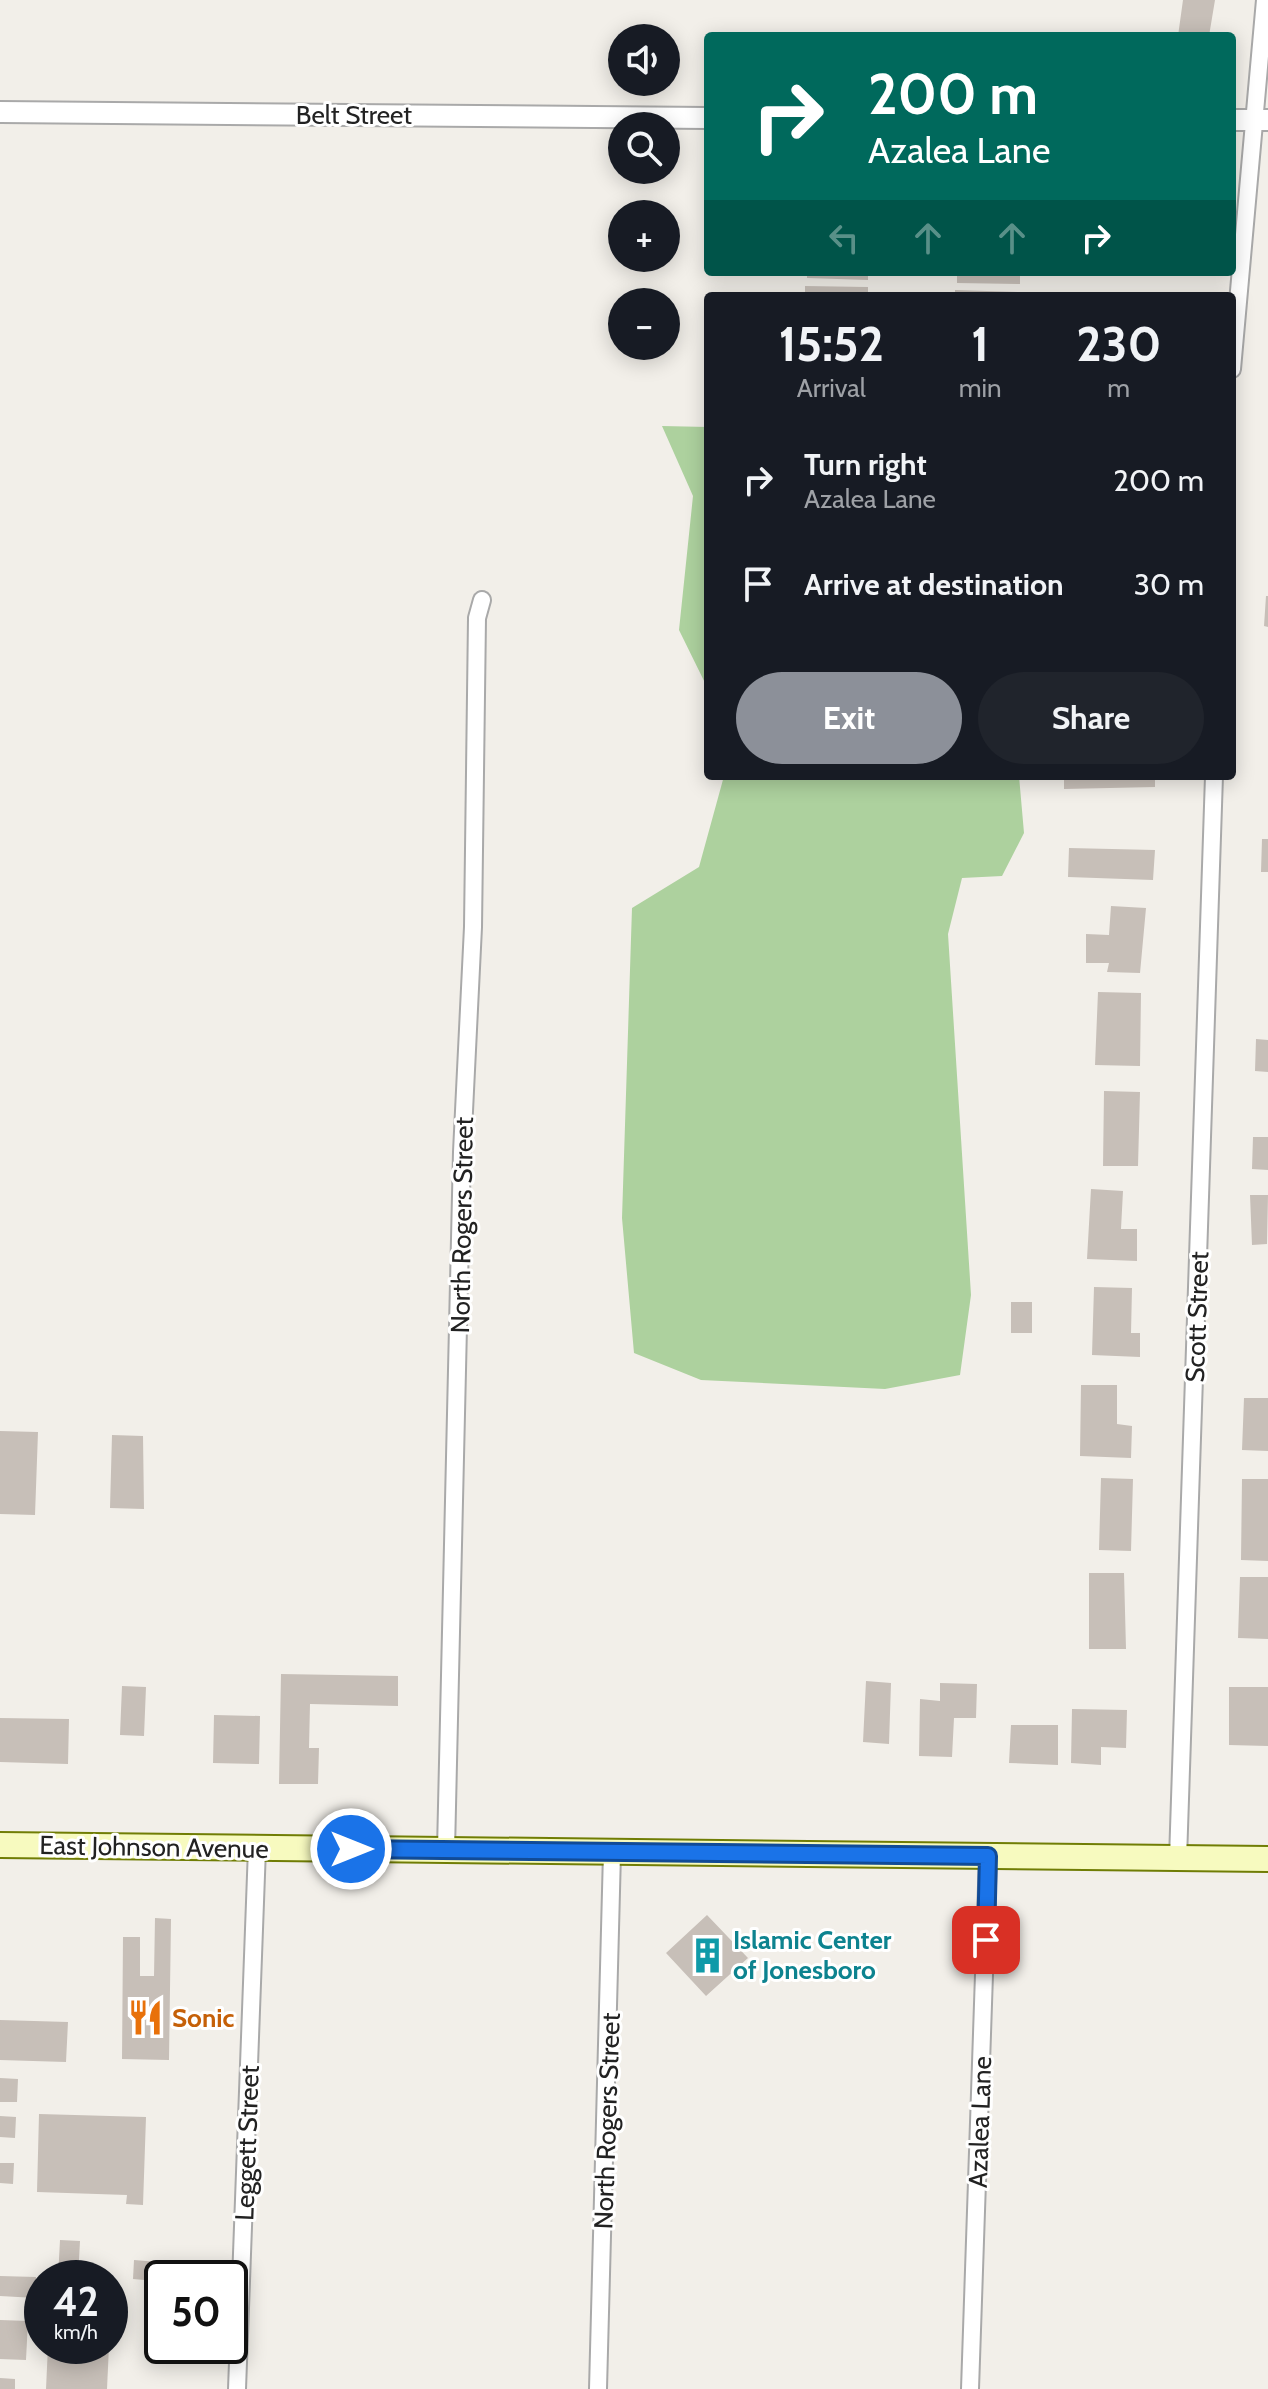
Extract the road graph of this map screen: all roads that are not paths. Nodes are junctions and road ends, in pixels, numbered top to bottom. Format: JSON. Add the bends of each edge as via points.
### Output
{"nodes":[{"id":1,"x":1265,"y":0,"type":"edge"},
{"id":2,"x":0,"y":112,"type":"edge"},
{"id":3,"x":704,"y":118,"type":"edge"},
{"id":4,"x":1251,"y":120,"type":"edge"},
{"id":5,"x":1236,"y":317,"type":"edge"},
{"id":6,"x":482,"y":600,"type":"dead end"},
{"id":7,"x":1214,"y":780,"type":"edge"},
{"id":8,"x":0,"y":1845,"type":"edge"},
{"id":9,"x":257,"y":1848,"type":"junction"},
{"id":10,"x":446,"y":1850,"type":"junction"},
{"id":11,"x":612,"y":1853,"type":"junction"},
{"id":12,"x":988,"y":1856,"type":"junction"},
{"id":13,"x":1178,"y":1859,"type":"junction"},
{"id":14,"x":1268,"y":1859,"type":"edge"},
{"id":15,"x":237,"y":2389,"type":"edge"},
{"id":16,"x":598,"y":2389,"type":"edge"},
{"id":17,"x":970,"y":2389,"type":"edge"}],
"edges":[{"from":1,"to":4,"type":"street"},
{"from":2,"to":3,"type":"street","name":"Belt Street"},
{"from":4,"to":5,"type":"street"},
{"from":6,"to":10,"type":"street","name":"North Rogers Street","via":[[477,618]]},
{"from":7,"to":13,"type":"street","name":"Scott Street"},
{"from":8,"to":9,"type":"main road","name":"East Johnson Avenue"},
{"from":9,"to":10,"type":"main road","name":"East Johnson Avenue"},
{"from":9,"to":15,"type":"street","name":"Leggett Street"},
{"from":10,"to":11,"type":"main road","name":"East Johnson Avenue"},
{"from":11,"to":12,"type":"main road","name":"East Johnson Avenue"},
{"from":11,"to":16,"type":"street","name":"North Rogers Street"},
{"from":12,"to":13,"type":"main road","name":"East Johnson Avenue"},
{"from":12,"to":17,"type":"street","name":"Azalea Lane"},
{"from":13,"to":14,"type":"main road","name":"East Johnson Avenue"}]}
